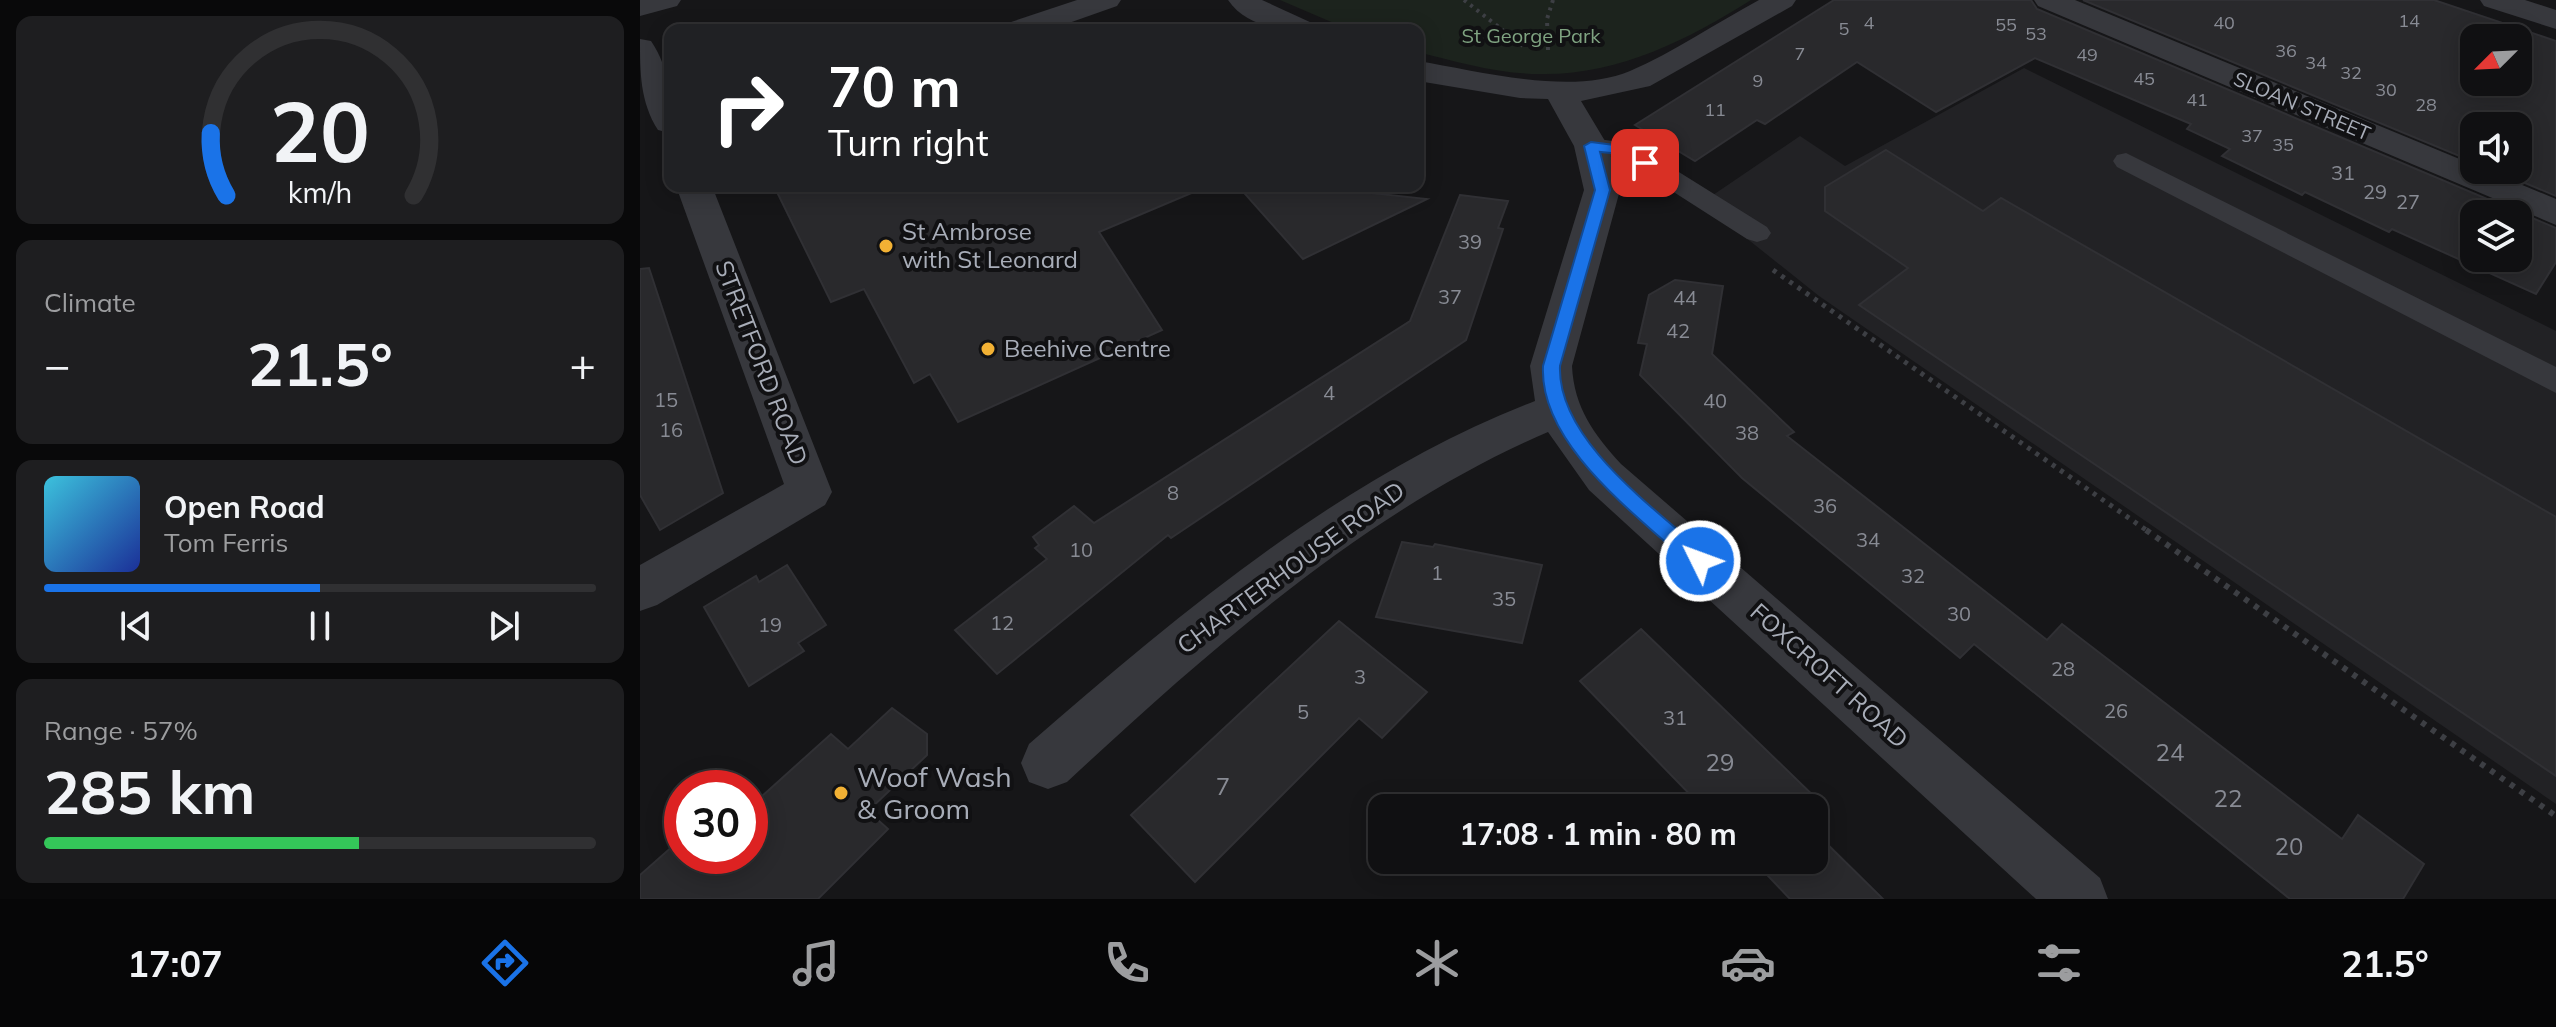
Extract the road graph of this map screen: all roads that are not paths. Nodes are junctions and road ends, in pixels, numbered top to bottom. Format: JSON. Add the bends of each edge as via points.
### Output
{"nodes":[{"id":1,"x":666,"y":0,"type":"edge"},
{"id":2,"x":1106,"y":0,"type":"edge"},
{"id":3,"x":1243,"y":0,"type":"edge"},
{"id":4,"x":1781,"y":0,"type":"edge"},
{"id":5,"x":2049,"y":0,"type":"edge"},
{"id":6,"x":2495,"y":0,"type":"edge"},
{"id":7,"x":640,"y":7,"type":"edge"},
{"id":8,"x":2556,"y":20,"type":"edge"},
{"id":9,"x":1036,"y":24,"type":"edge"},
{"id":10,"x":1288,"y":24,"type":"edge"},
{"id":11,"x":640,"y":48,"type":"edge"},
{"id":12,"x":1554,"y":72,"type":"junction"},
{"id":13,"x":1432,"y":74,"type":"edge"},
{"id":14,"x":664,"y":108,"type":"edge"},
{"id":15,"x":1591,"y":146,"type":"junction"},
{"id":16,"x":2126,"y":161,"type":"dead end"},
{"id":17,"x":696,"y":192,"type":"edge"},
{"id":18,"x":2556,"y":213,"type":"edge"},
{"id":19,"x":1757,"y":233,"type":"dead end"},
{"id":20,"x":2556,"y":381,"type":"edge"},
{"id":21,"x":1558,"y":410,"type":"junction"},
{"id":22,"x":640,"y":590,"type":"edge"},
{"id":23,"x":1048,"y":763,"type":"dead end"},
{"id":24,"x":2079,"y":899,"type":"edge"}],
"edges":[{"from":1,"to":7,"type":"street"},
{"from":2,"to":9,"type":"street"},
{"from":3,"to":10,"type":"street"},
{"from":4,"to":12,"type":"street","via":[[1639,79],[1588,91]]},
{"from":5,"to":18,"type":"street","name":"SLOAN STREET"},
{"from":6,"to":8,"type":"street"},
{"from":11,"to":14,"type":"street"},
{"from":12,"to":13,"type":"street"},
{"from":12,"to":15,"type":"street","name":"FOXCROFT ROAD"},
{"from":15,"to":19,"type":"lane","via":[[1625,150]]},
{"from":15,"to":21,"type":"street","name":"FOXCROFT ROAD","via":[[1602,190],[1551,366]]},
{"from":16,"to":20,"type":"lane"},
{"from":17,"to":22,"type":"street","name":"STRETFORD ROAD","via":[[809,492]]},
{"from":21,"to":23,"type":"street","name":"CHARTERHOUSE ROAD","via":[[1452,457],[1327,538],[1194,635]]},
{"from":21,"to":24,"type":"street","name":"FOXCROFT ROAD","via":[[1605,477]]}]}
